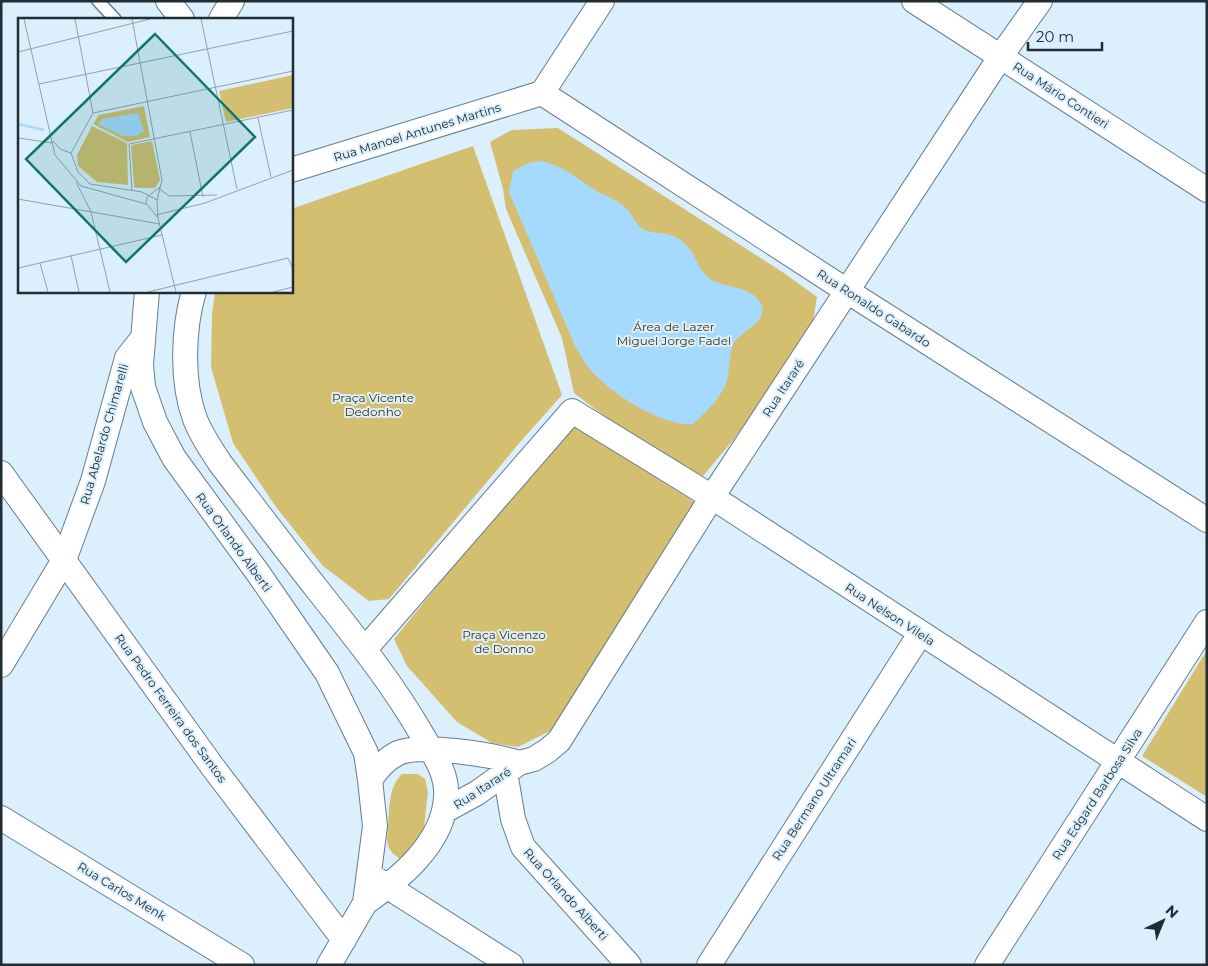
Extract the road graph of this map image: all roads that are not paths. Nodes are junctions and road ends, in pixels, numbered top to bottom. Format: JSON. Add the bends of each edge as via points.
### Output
{"nodes":[{"id":1,"x":98,"y":1,"type":"edge"},
{"id":2,"x":168,"y":1,"type":"edge"},
{"id":3,"x":232,"y":1,"type":"edge"},
{"id":4,"x":602,"y":1,"type":"edge"},
{"id":5,"x":914,"y":1,"type":"edge"},
{"id":6,"x":1040,"y":1,"type":"edge"},
{"id":7,"x":114,"y":18,"type":"edge"},
{"id":8,"x":181,"y":18,"type":"edge"},
{"id":9,"x":222,"y":18,"type":"edge"},
{"id":10,"x":1001,"y":56,"type":"junction"},
{"id":11,"x":542,"y":93,"type":"junction"},
{"id":12,"x":292,"y":170,"type":"edge"},
{"id":13,"x":1207,"y":190,"type":"edge"},
{"id":14,"x":847,"y":291,"type":"junction"},
{"id":15,"x":147,"y":292,"type":"edge"},
{"id":16,"x":194,"y":292,"type":"edge"},
{"id":17,"x":143,"y":339,"type":"junction"},
{"id":18,"x":1,"y":473,"type":"edge"},
{"id":19,"x":712,"y":497,"type":"junction"},
{"id":20,"x":1207,"y":520,"type":"edge"},
{"id":21,"x":64,"y":560,"type":"junction"},
{"id":22,"x":1207,"y":622,"type":"edge"},
{"id":23,"x":920,"y":634,"type":"junction"},
{"id":24,"x":366,"y":648,"type":"junction"},
{"id":25,"x":1,"y":665,"type":"edge"},
{"id":26,"x":431,"y":750,"type":"junction"},
{"id":27,"x":1118,"y":762,"type":"junction"},
{"id":28,"x":509,"y":765,"type":"junction"},
{"id":29,"x":370,"y":780,"type":"junction"},
{"id":30,"x":444,"y":812,"type":"junction"},
{"id":31,"x":1,"y":818,"type":"edge"},
{"id":32,"x":1207,"y":819,"type":"edge"},
{"id":33,"x":378,"y":881,"type":"junction"},
{"id":34,"x":344,"y":940,"type":"junction"},
{"id":35,"x":242,"y":965,"type":"edge"},
{"id":36,"x":329,"y":965,"type":"edge"},
{"id":37,"x":511,"y":965,"type":"edge"},
{"id":38,"x":629,"y":965,"type":"edge"},
{"id":39,"x":709,"y":965,"type":"edge"},
{"id":40,"x":987,"y":965,"type":"edge"}],
"edges":[{"from":1,"to":7,"type":"lane"},
{"from":2,"to":8,"type":"street"},
{"from":3,"to":9,"type":"street"},
{"from":4,"to":11,"type":"street"},
{"from":5,"to":10,"type":"street","name":"Rua Mário Contieri"},
{"from":6,"to":10,"type":"street","name":"Rua Itararé"},
{"from":10,"to":13,"type":"street","name":"Rua Mário Contieri"},
{"from":10,"to":14,"type":"street","name":"Rua Itararé"},
{"from":11,"to":12,"type":"street","name":"Rua Manoel Antunes Martins"},
{"from":11,"to":14,"type":"street","name":"Rua Ronaldo Gabardo"},
{"from":14,"to":19,"type":"street","name":"Rua Itararé"},
{"from":14,"to":20,"type":"street","name":"Rua Ronaldo Gabardo"},
{"from":15,"to":17,"type":"street","name":"Rua Orlando Alberti"},
{"from":16,"to":24,"type":"street","via":[[187,367],[195,418],[205,441]]},
{"from":17,"to":21,"type":"street","name":"Rua Abelardo Chimarelli","via":[[127,358],[93,481]]},
{"from":17,"to":29,"type":"street","name":"Rua Orlando Alberti","via":[[143,387],[155,422],[174,458],[327,674],[366,754]]},
{"from":18,"to":21,"type":"street","name":"Rua Pedro Ferreira dos Santos"},
{"from":19,"to":23,"type":"street","name":"Rua Nelson Vilela"},
{"from":19,"to":24,"type":"street","name":"Rua Nelson Vilela","via":[[572,410]]},
{"from":19,"to":28,"type":"street","name":"Rua Itararé","via":[[559,741],[534,759]]},
{"from":21,"to":25,"type":"street","name":"Rua Abelardo Chimarelli"},
{"from":21,"to":34,"type":"street","name":"Rua Pedro Ferreira dos Santos","via":[[212,766]]},
{"from":22,"to":27,"type":"street","name":"Rua Edgard Barbosa Silva"},
{"from":23,"to":27,"type":"street","name":"Rua Nelson Vilela"},
{"from":23,"to":39,"type":"street","name":"Rua Bermano Ultramari"},
{"from":24,"to":26,"type":"street"},
{"from":26,"to":28,"type":"street","name":"Rua Itararé","via":[[485,754]]},
{"from":26,"to":29,"type":"street","name":"Rua Itararé","via":[[398,753],[379,767]]},
{"from":26,"to":30,"type":"street","via":[[444,776]]},
{"from":27,"to":32,"type":"street","name":"Rua Nelson Vilela"},
{"from":27,"to":40,"type":"street","name":"Rua Edgard Barbosa Silva"},
{"from":28,"to":30,"type":"street","name":"Rua Itararé","via":[[477,793]]},
{"from":28,"to":38,"type":"street","name":"Rua Orlando Alberti","via":[[513,819],[523,848]]},
{"from":29,"to":33,"type":"street","name":"Rua Orlando Alberti","via":[[375,811]]},
{"from":30,"to":33,"type":"street","via":[[432,839],[419,856]]},
{"from":31,"to":35,"type":"street","name":"Rua Carlos Menk"},
{"from":33,"to":34,"type":"street","name":"Rua Orlando Alberti"},
{"from":33,"to":37,"type":"street"},
{"from":34,"to":36,"type":"street"}]}
